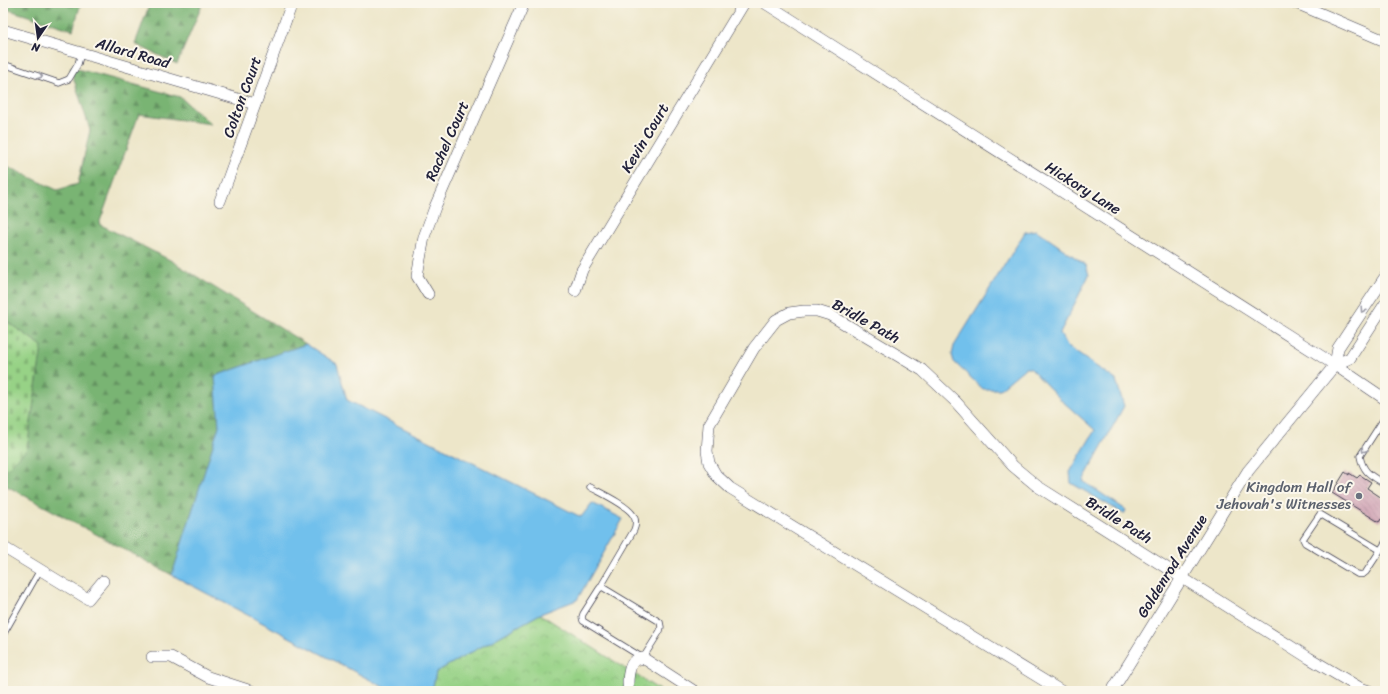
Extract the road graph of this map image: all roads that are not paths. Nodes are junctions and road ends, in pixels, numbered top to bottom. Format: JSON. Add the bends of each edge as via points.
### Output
{"nodes":[{"id":1,"x":292,"y":3,"type":"edge"},
{"id":2,"x":524,"y":3,"type":"edge"},
{"id":3,"x":744,"y":3,"type":"edge"},
{"id":4,"x":765,"y":3,"type":"edge"},
{"id":5,"x":1296,"y":3,"type":"edge"},
{"id":6,"x":3,"y":30,"type":"edge"},
{"id":7,"x":1385,"y":41,"type":"edge"},
{"id":8,"x":81,"y":53,"type":"junction"},
{"id":9,"x":3,"y":64,"type":"edge"},
{"id":10,"x":255,"y":104,"type":"junction"},
{"id":11,"x":220,"y":201,"type":"dead end"},
{"id":12,"x":1385,"y":277,"type":"edge"},
{"id":13,"x":575,"y":291,"type":"dead end"},
{"id":14,"x":428,"y":294,"type":"dead end"},
{"id":15,"x":1385,"y":304,"type":"edge"},
{"id":16,"x":1335,"y":365,"type":"junction"},
{"id":17,"x":1385,"y":399,"type":"edge"},
{"id":18,"x":1385,"y":417,"type":"edge"},
{"id":19,"x":1385,"y":484,"type":"edge"},
{"id":20,"x":590,"y":487,"type":"dead end"},
{"id":21,"x":1385,"y":543,"type":"edge"},
{"id":22,"x":3,"y":547,"type":"edge"},
{"id":23,"x":1380,"y":550,"type":"junction"},
{"id":24,"x":40,"y":570,"type":"junction"},
{"id":25,"x":1182,"y":578,"type":"junction"},
{"id":26,"x":103,"y":581,"type":"dead end"},
{"id":27,"x":600,"y":588,"type":"junction"},
{"id":28,"x":3,"y":635,"type":"edge"},
{"id":29,"x":152,"y":657,"type":"dead end"},
{"id":30,"x":643,"y":658,"type":"junction"},
{"id":31,"x":676,"y":687,"type":"edge"},
{"id":32,"x":251,"y":691,"type":"edge"},
{"id":33,"x":629,"y":691,"type":"edge"},
{"id":34,"x":694,"y":691,"type":"edge"},
{"id":35,"x":1061,"y":691,"type":"edge"},
{"id":36,"x":1112,"y":691,"type":"edge"},
{"id":37,"x":1369,"y":691,"type":"edge"}],
"edges":[{"from":1,"to":10,"type":"street","name":"Colton Court"},
{"from":2,"to":14,"type":"street","name":"Rachel Court","via":[[435,206],[424,238],[417,276]]},
{"from":3,"to":13,"type":"street","name":"Kevin Court","via":[[582,270]]},
{"from":4,"to":16,"type":"street","name":"Hickory Lane"},
{"from":5,"to":7,"type":"street"},
{"from":6,"to":8,"type":"street","name":"Allard Road"},
{"from":9,"to":8,"type":"lane","one_way":true,"via":[[59,83],[69,79]]},
{"from":8,"to":10,"type":"street","name":"Allard Road"},
{"from":10,"to":11,"type":"street","name":"Colton Court"},
{"from":12,"to":16,"type":"street","one_way":true,"via":[[1338,348]]},
{"from":15,"to":16,"type":"street","via":[[1350,358]]},
{"from":16,"to":17,"type":"street","name":"Hickory Lane"},
{"from":16,"to":25,"type":"street","name":"Goldenrod Avenue","via":[[1248,471]]},
{"from":18,"to":19,"type":"lane","one_way":true,"via":[[1360,456],[1362,465],[1368,473]]},
{"from":20,"to":27,"type":"lane","via":[[625,507],[634,516],[636,525]]},
{"from":21,"to":23,"type":"lane"},
{"from":22,"to":24,"type":"street"},
{"from":23,"to":23,"type":"lane","via":[[1366,572],[1360,575],[1305,543],[1303,539],[1320,514]]},
{"from":24,"to":26,"type":"street","via":[[88,599]]},
{"from":24,"to":28,"type":"lane"},
{"from":25,"to":35,"type":"street","name":"Bridle Path","via":[[1037,486],[1013,466],[954,400],[922,370],[830,315],[804,311],[789,313],[776,320],[754,348],[709,425],[707,451],[709,463],[716,475],[730,488]]},
{"from":25,"to":36,"type":"street","name":"Goldenrod Avenue"},
{"from":25,"to":37,"type":"street","name":"Bridle Path","via":[[1353,684]]},
{"from":27,"to":30,"type":"lane","via":[[583,614],[583,620]]},
{"from":27,"to":30,"type":"lane","via":[[605,588],[660,622],[660,631]]},
{"from":29,"to":32,"type":"street","via":[[171,657],[208,677]]},
{"from":30,"to":31,"type":"street"},
{"from":30,"to":33,"type":"street","via":[[633,663],[627,684]]},
{"from":31,"to":34,"type":"street"}]}
